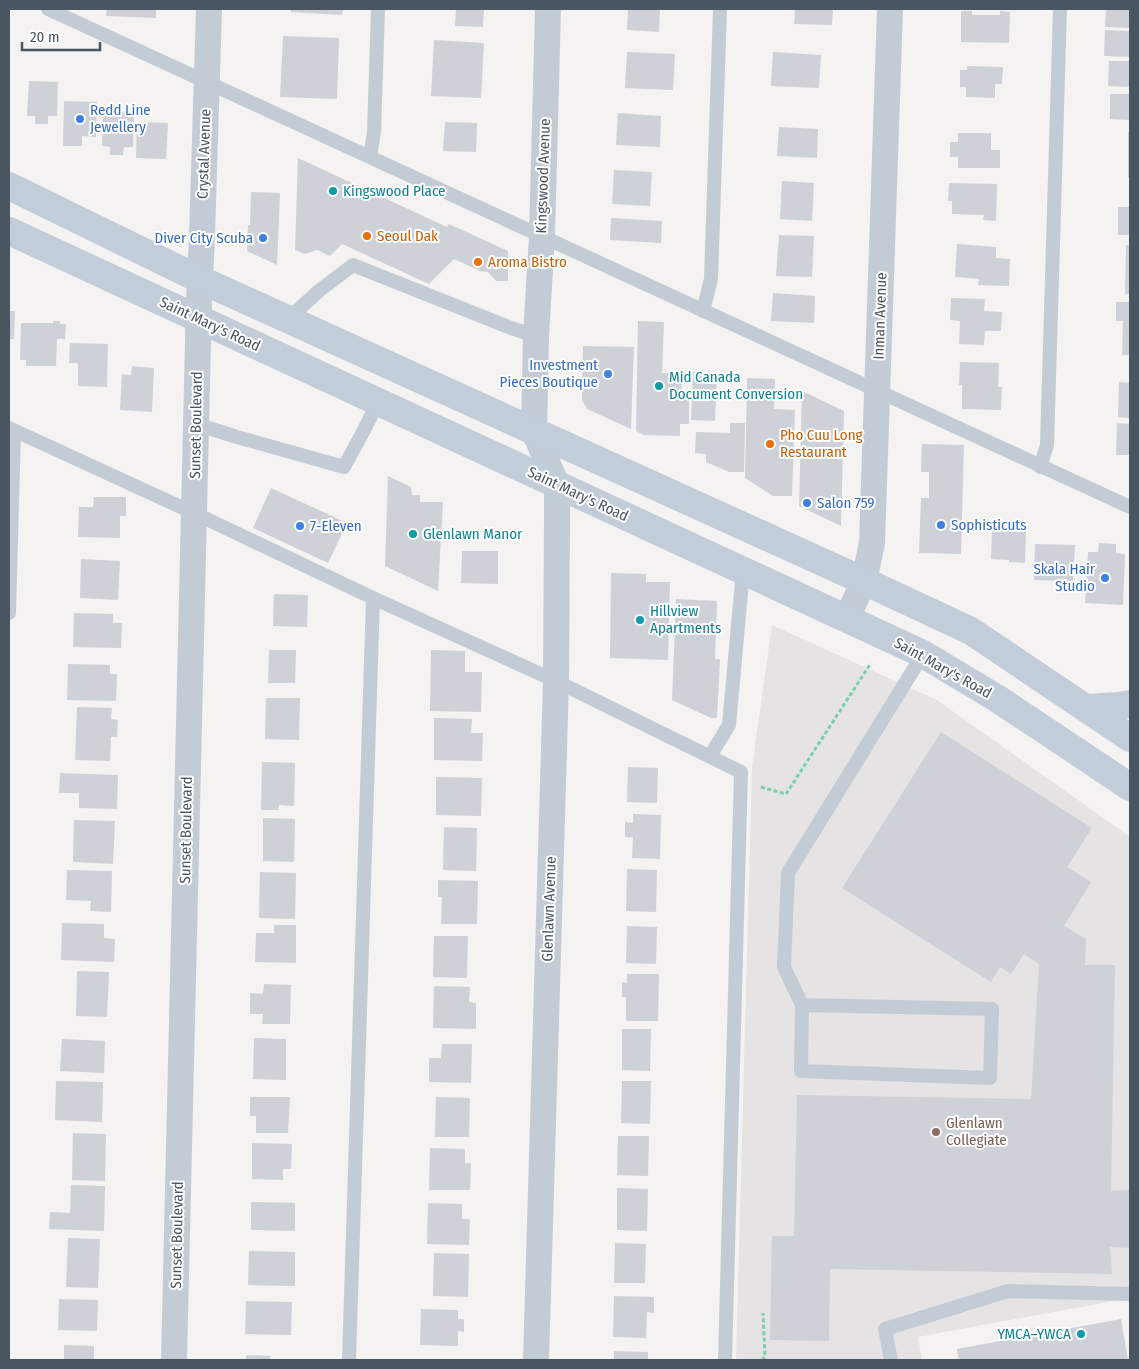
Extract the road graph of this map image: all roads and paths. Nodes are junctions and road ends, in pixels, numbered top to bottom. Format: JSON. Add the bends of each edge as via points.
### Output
{"nodes":[{"id":1,"x":48,"y":9,"type":"edge"},
{"id":2,"x":209,"y":9,"type":"edge"},
{"id":3,"x":378,"y":9,"type":"edge"},
{"id":4,"x":548,"y":9,"type":"edge"},
{"id":5,"x":720,"y":9,"type":"edge"},
{"id":6,"x":890,"y":9,"type":"edge"},
{"id":7,"x":1060,"y":9,"type":"edge"},
{"id":8,"x":207,"y":82,"type":"junction"},
{"id":9,"x":370,"y":157,"type":"junction"},
{"id":10,"x":9,"y":186,"type":"edge"},
{"id":11,"x":9,"y":231,"type":"edge"},
{"id":12,"x":542,"y":236,"type":"junction"},
{"id":13,"x":199,"y":299,"type":"junction"},
{"id":14,"x":703,"y":311,"type":"junction"},
{"id":15,"x":288,"y":319,"type":"junction"},
{"id":16,"x":536,"y":336,"type":"junction"},
{"id":17,"x":878,"y":393,"type":"junction"},
{"id":18,"x":378,"y":402,"type":"junction"},
{"id":19,"x":196,"y":424,"type":"junction"},
{"id":20,"x":11,"y":430,"type":"edge"},
{"id":21,"x":534,"y":431,"type":"junction"},
{"id":22,"x":546,"y":460,"type":"joint"},
{"id":23,"x":1040,"y":466,"type":"junction"},
{"id":24,"x":557,"y":485,"type":"junction"},
{"id":25,"x":1130,"y":508,"type":"edge"},
{"id":26,"x":194,"y":513,"type":"junction"},
{"id":27,"x":743,"y":570,"type":"junction"},
{"id":28,"x":864,"y":581,"type":"junction"},
{"id":29,"x":373,"y":598,"type":"junction"},
{"id":30,"x":9,"y":613,"type":"edge"},
{"id":31,"x":847,"y":618,"type":"junction"},
{"id":32,"x":924,"y":654,"type":"junction"},
{"id":33,"x":871,"y":663,"type":"dead end"},
{"id":34,"x":556,"y":681,"type":"junction"},
{"id":35,"x":1130,"y":704,"type":"edge"},
{"id":36,"x":1087,"y":708,"type":"junction"},
{"id":37,"x":1130,"y":738,"type":"edge"},
{"id":38,"x":710,"y":756,"type":"junction"},
{"id":39,"x":741,"y":782,"type":"junction"},
{"id":40,"x":1130,"y":787,"type":"edge"},
{"id":41,"x":802,"y":1005,"type":"junction"},
{"id":42,"x":1130,"y":1294,"type":"edge"},
{"id":43,"x":763,"y":1313,"type":"dead end"},
{"id":44,"x":174,"y":1360,"type":"edge"},
{"id":45,"x":350,"y":1360,"type":"edge"},
{"id":46,"x":536,"y":1360,"type":"edge"},
{"id":47,"x":725,"y":1360,"type":"edge"},
{"id":48,"x":762,"y":1360,"type":"edge"},
{"id":49,"x":891,"y":1360,"type":"edge"}],
"edges":[{"from":1,"to":8,"type":"lane"},
{"from":2,"to":8,"type":"street","name":"Crystal Avenue"},
{"from":3,"to":9,"type":"lane","via":[[374,132]]},
{"from":4,"to":12,"type":"street","name":"Kingswood Avenue"},
{"from":5,"to":14,"type":"lane","via":[[711,279]]},
{"from":6,"to":17,"type":"street","name":"Inman Avenue"},
{"from":7,"to":23,"type":"lane","via":[[1046,445]]},
{"from":8,"to":9,"type":"lane"},
{"from":8,"to":13,"type":"street","name":"Crystal Avenue"},
{"from":9,"to":12,"type":"lane"},
{"from":10,"to":13,"type":"main road","name":"Saint Mary's Road"},
{"from":11,"to":13,"type":"main road","name":"Saint Mary's Road"},
{"from":12,"to":14,"type":"lane"},
{"from":12,"to":16,"type":"street","name":"Kingswood Avenue"},
{"from":13,"to":15,"type":"main road","name":"Saint Mary's Road"},
{"from":13,"to":18,"type":"main road","name":"Saint Mary's Road"},
{"from":13,"to":19,"type":"street","name":"Sunset Boulevard"},
{"from":14,"to":17,"type":"lane"},
{"from":15,"to":16,"type":"lane","via":[[353,265]]},
{"from":15,"to":21,"type":"main road","name":"Saint Mary's Road"},
{"from":16,"to":21,"type":"street","name":"Kingswood Avenue"},
{"from":17,"to":23,"type":"lane"},
{"from":17,"to":28,"type":"street","name":"Inman Avenue","via":[[872,543]]},
{"from":18,"to":19,"type":"lane","via":[[344,467]]},
{"from":18,"to":24,"type":"main road","name":"Saint Mary's Road"},
{"from":19,"to":26,"type":"street","name":"Sunset Boulevard"},
{"from":20,"to":26,"type":"lane"},
{"from":20,"to":30,"type":"lane"},
{"from":21,"to":22,"type":"street","name":"Kingswood Avenue"},
{"from":21,"to":28,"type":"main road","name":"Saint Mary's Road"},
{"from":22,"to":24,"type":"street","name":"Glenlawn Avenue"},
{"from":23,"to":25,"type":"lane"},
{"from":24,"to":27,"type":"main road","name":"Saint Mary's Road"},
{"from":24,"to":34,"type":"street","name":"Glenlawn Avenue"},
{"from":26,"to":29,"type":"lane"},
{"from":26,"to":44,"type":"street","name":"Sunset Boulevard"},
{"from":27,"to":31,"type":"main road","name":"Saint Mary's Road"},
{"from":27,"to":38,"type":"lane","via":[[729,725]]},
{"from":28,"to":31,"type":"street","name":"Inman Avenue"},
{"from":28,"to":36,"type":"main road","name":"Saint Mary's Road","via":[[971,631]]},
{"from":29,"to":34,"type":"lane"},
{"from":29,"to":45,"type":"lane"},
{"from":31,"to":32,"type":"main road","name":"Saint Mary's Road"},
{"from":32,"to":40,"type":"main road","name":"Saint Mary's Road"},
{"from":32,"to":41,"type":"lane","via":[[788,873],[784,967]]},
{"from":33,"to":39,"type":"path","via":[[786,794]]},
{"from":34,"to":38,"type":"lane"},
{"from":34,"to":46,"type":"street","name":"Glenlawn Avenue"},
{"from":35,"to":36,"type":"main road"},
{"from":36,"to":37,"type":"main road","name":"Saint Mary's Road"},
{"from":38,"to":39,"type":"lane","via":[[741,772]]},
{"from":39,"to":47,"type":"lane"},
{"from":41,"to":41,"type":"lane","via":[[992,1009],[990,1078],[801,1071]]},
{"from":42,"to":49,"type":"lane","via":[[1008,1291],[885,1329]]},
{"from":43,"to":48,"type":"path"}]}
